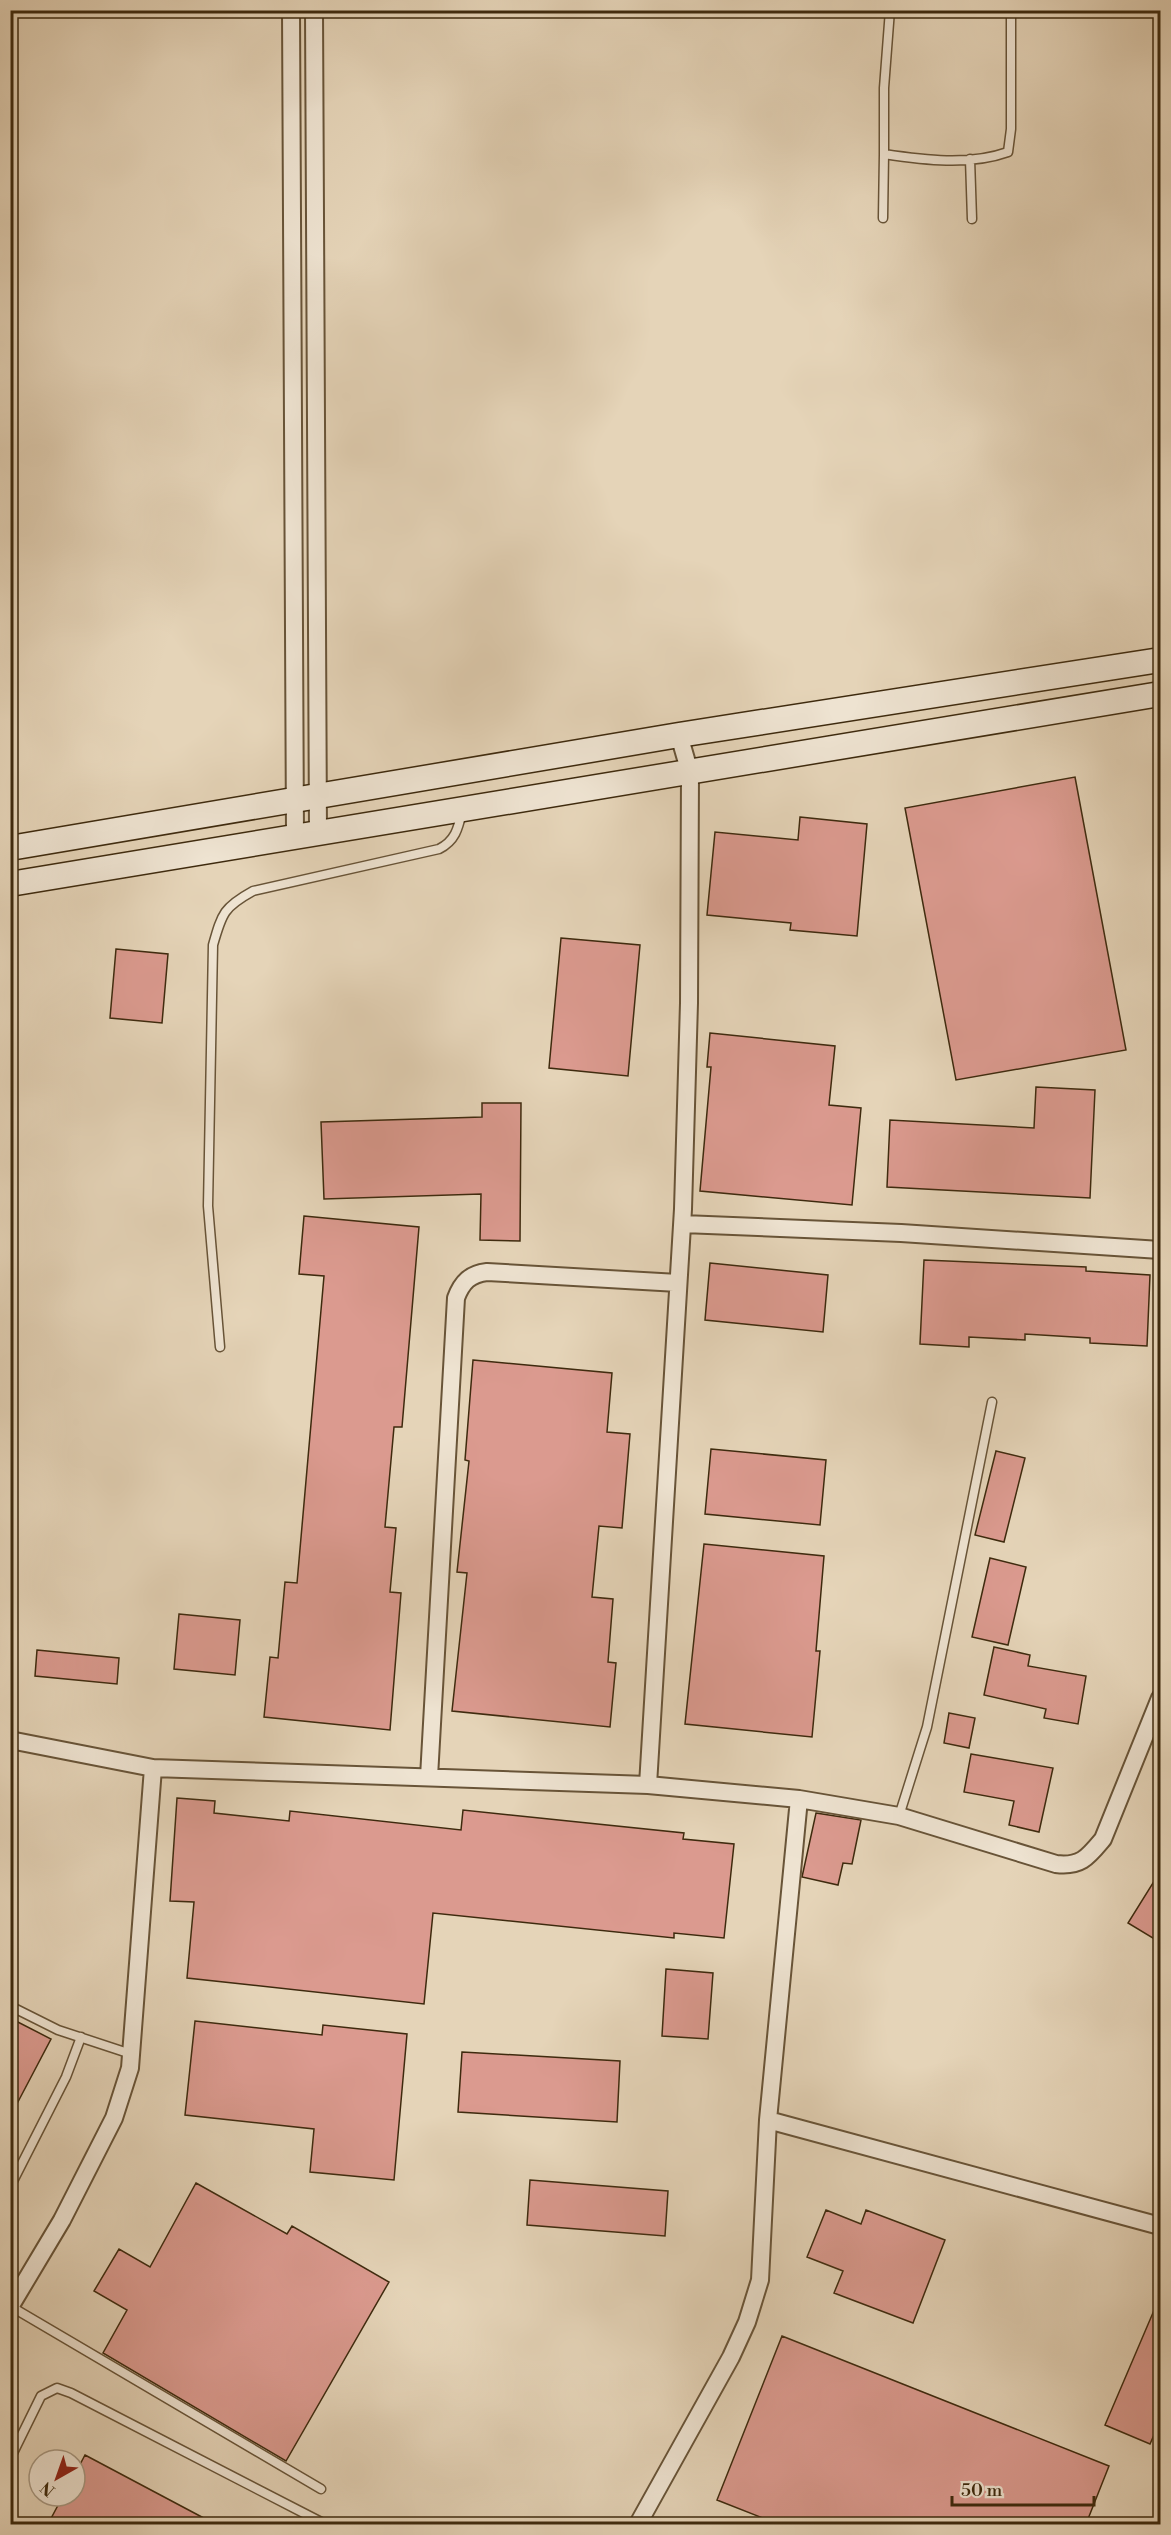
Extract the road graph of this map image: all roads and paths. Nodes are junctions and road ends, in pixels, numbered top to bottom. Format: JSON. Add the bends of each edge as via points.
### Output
{"nodes":[{"id":1,"x":291,"y":10,"type":"edge"},
{"id":2,"x":314,"y":10,"type":"edge"},
{"id":3,"x":890,"y":10,"type":"edge"},
{"id":4,"x":1011,"y":10,"type":"edge"},
{"id":5,"x":884,"y":154,"type":"junction"},
{"id":6,"x":970,"y":159,"type":"junction"},
{"id":7,"x":883,"y":218,"type":"dead end"},
{"id":8,"x":972,"y":219,"type":"dead end"},
{"id":9,"x":1161,"y":660,"type":"edge"},
{"id":10,"x":992,"y":685,"type":"junction"},
{"id":11,"x":1161,"y":694,"type":"edge"},
{"id":12,"x":1000,"y":721,"type":"junction"},
{"id":13,"x":679,"y":735,"type":"junction"},
{"id":14,"x":690,"y":773,"type":"junction"},
{"id":15,"x":306,"y":797,"type":"junction"},
{"id":16,"x":462,"y":809,"type":"junction"},
{"id":17,"x":307,"y":834,"type":"junction"},
{"id":18,"x":10,"y":848,"type":"edge"},
{"id":19,"x":10,"y":884,"type":"edge"},
{"id":20,"x":683,"y":1224,"type":"junction"},
{"id":21,"x":1161,"y":1250,"type":"edge"},
{"id":22,"x":678,"y":1283,"type":"junction"},
{"id":23,"x":220,"y":1347,"type":"dead end"},
{"id":24,"x":992,"y":1402,"type":"dead end"},
{"id":25,"x":1161,"y":1698,"type":"edge"},
{"id":26,"x":10,"y":1740,"type":"edge"},
{"id":27,"x":153,"y":1768,"type":"junction"},
{"id":28,"x":429,"y":1777,"type":"junction"},
{"id":29,"x":648,"y":1785,"type":"junction"},
{"id":30,"x":799,"y":1798,"type":"junction"},
{"id":31,"x":899,"y":1816,"type":"junction"},
{"id":32,"x":10,"y":2006,"type":"edge"},
{"id":33,"x":81,"y":2037,"type":"junction"},
{"id":34,"x":131,"y":2054,"type":"junction"},
{"id":35,"x":768,"y":2120,"type":"junction"},
{"id":36,"x":10,"y":2187,"type":"edge"},
{"id":37,"x":1161,"y":2226,"type":"edge"},
{"id":38,"x":11,"y":2307,"type":"edge"},
{"id":39,"x":10,"y":2458,"type":"edge"},
{"id":40,"x":321,"y":2488,"type":"dead end"},
{"id":41,"x":325,"y":2524,"type":"edge"},
{"id":42,"x":638,"y":2524,"type":"edge"}],
"edges":[{"from":1,"to":15,"type":"street"},
{"from":2,"to":15,"type":"street"},
{"from":3,"to":5,"type":"lane"},
{"from":4,"to":6,"type":"lane","via":[[1008,152],[992,158]]},
{"from":5,"to":6,"type":"lane","via":[[927,160]]},
{"from":5,"to":7,"type":"lane"},
{"from":6,"to":8,"type":"lane"},
{"from":9,"to":10,"type":"street"},
{"from":10,"to":12,"type":"street"},
{"from":10,"to":13,"type":"street"},
{"from":11,"to":12,"type":"street"},
{"from":12,"to":14,"type":"street"},
{"from":13,"to":14,"type":"street"},
{"from":13,"to":15,"type":"street"},
{"from":14,"to":16,"type":"street"},
{"from":14,"to":20,"type":"street"},
{"from":15,"to":17,"type":"street"},
{"from":15,"to":17,"type":"street"},
{"from":15,"to":18,"type":"street"},
{"from":16,"to":17,"type":"street"},
{"from":16,"to":23,"type":"lane","via":[[456,834],[448,845],[253,891],[231,903],[220,920],[213,945],[208,1206]]},
{"from":17,"to":19,"type":"street"},
{"from":20,"to":21,"type":"street"},
{"from":20,"to":22,"type":"street"},
{"from":22,"to":28,"type":"street","via":[[487,1272],[468,1277],[460,1287],[456,1298]]},
{"from":22,"to":29,"type":"street"},
{"from":24,"to":31,"type":"lane","via":[[927,1727]]},
{"from":25,"to":31,"type":"street","via":[[1103,1839],[1089,1856],[1074,1865],[1056,1864]]},
{"from":26,"to":27,"type":"street"},
{"from":27,"to":28,"type":"street"},
{"from":27,"to":34,"type":"street"},
{"from":28,"to":29,"type":"street"},
{"from":29,"to":30,"type":"street"},
{"from":30,"to":31,"type":"street"},
{"from":30,"to":35,"type":"street"},
{"from":32,"to":33,"type":"lane"},
{"from":33,"to":34,"type":"lane"},
{"from":33,"to":36,"type":"lane","via":[[66,2077]]},
{"from":34,"to":38,"type":"street","via":[[114,2118],[62,2220]]},
{"from":35,"to":37,"type":"street"},
{"from":35,"to":42,"type":"street","via":[[760,2280],[747,2322]]},
{"from":38,"to":40,"type":"lane"},
{"from":39,"to":41,"type":"lane","via":[[41,2396],[57,2388]]}]}
